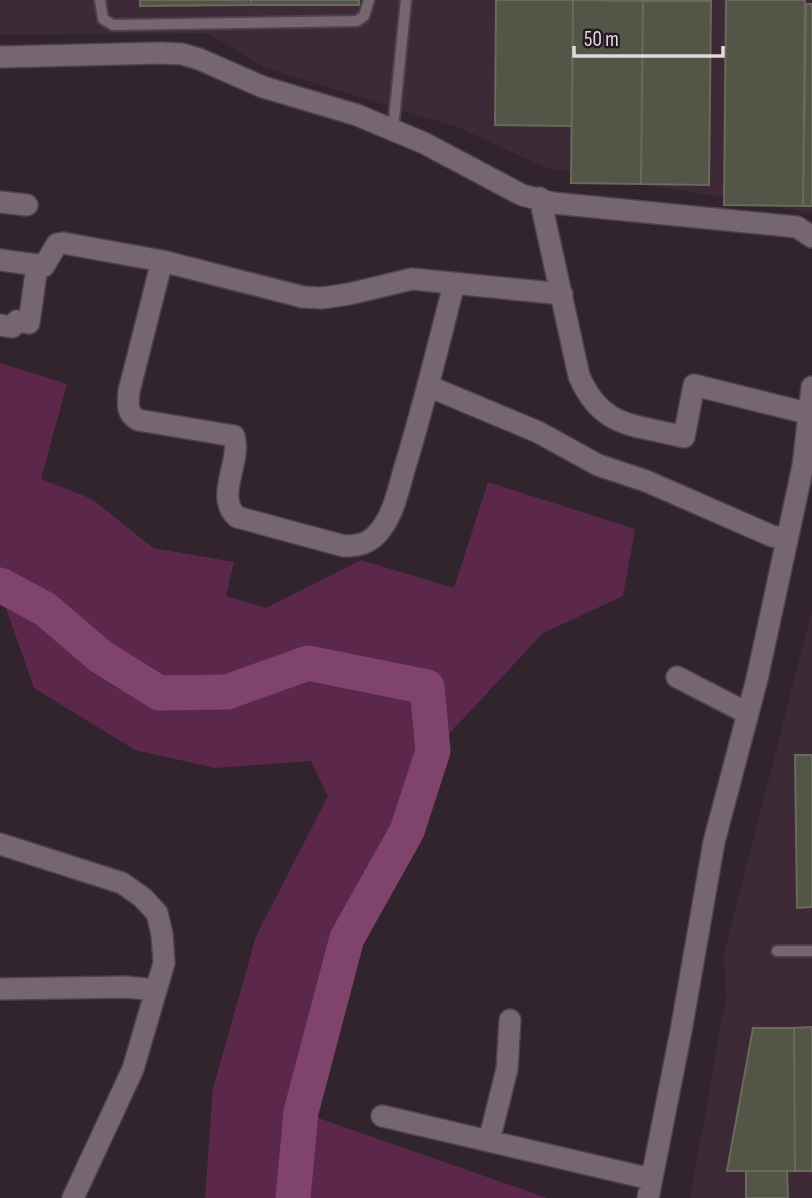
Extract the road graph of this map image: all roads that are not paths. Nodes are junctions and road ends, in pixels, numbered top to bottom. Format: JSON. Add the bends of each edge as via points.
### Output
{"nodes":[{"id":1,"x":100,"y":0,"type":"edge"},
{"id":2,"x":369,"y":0,"type":"edge"},
{"id":3,"x":406,"y":0,"type":"edge"},
{"id":4,"x":0,"y":57,"type":"edge"},
{"id":5,"x":393,"y":129,"type":"junction"},
{"id":6,"x":540,"y":198,"type":"junction"},
{"id":7,"x":0,"y":202,"type":"edge"},
{"id":8,"x":27,"y":205,"type":"dead end"},
{"id":9,"x":812,"y":237,"type":"edge"},
{"id":10,"x":0,"y":260,"type":"edge"},
{"id":11,"x":162,"y":261,"type":"junction"},
{"id":12,"x":37,"y":266,"type":"junction"},
{"id":13,"x":454,"y":284,"type":"junction"},
{"id":14,"x":562,"y":294,"type":"junction"},
{"id":15,"x":0,"y":325,"type":"edge"},
{"id":16,"x":428,"y":386,"type":"junction"},
{"id":17,"x":812,"y":387,"type":"edge"},
{"id":18,"x":811,"y":414,"type":"edge"},
{"id":19,"x":787,"y":539,"type":"junction"},
{"id":20,"x":677,"y":677,"type":"dead end"},
{"id":21,"x":747,"y":713,"type":"junction"},
{"id":22,"x":0,"y":844,"type":"edge"},
{"id":23,"x":778,"y":951,"type":"dead end"},
{"id":24,"x":812,"y":951,"type":"edge"},
{"id":25,"x":0,"y":989,"type":"edge"},
{"id":26,"x":156,"y":990,"type":"junction"},
{"id":27,"x":510,"y":1020,"type":"dead end"},
{"id":28,"x":382,"y":1116,"type":"dead end"},
{"id":29,"x":489,"y":1141,"type":"junction"},
{"id":30,"x":649,"y":1189,"type":"edge"},
{"id":31,"x":73,"y":1198,"type":"edge"}],
"edges":[{"from":1,"to":2,"type":"lane","via":[[103,19],[113,25],[357,21],[364,16]]},
{"from":3,"to":5,"type":"lane"},
{"from":4,"to":5,"type":"street","via":[[181,54],[263,87]]},
{"from":5,"to":6,"type":"street","via":[[522,195]]},
{"from":6,"to":9,"type":"street","via":[[553,203],[797,227]]},
{"from":6,"to":14,"type":"street"},
{"from":7,"to":8,"type":"street"},
{"from":10,"to":12,"type":"street"},
{"from":11,"to":12,"type":"street","via":[[63,243],[54,247],[44,266]]},
{"from":11,"to":13,"type":"street","via":[[303,297],[349,294],[412,279]]},
{"from":11,"to":16,"type":"street","via":[[129,391],[129,410],[138,420],[234,436],[227,500],[237,517],[344,546],[367,542],[393,507]]},
{"from":12,"to":15,"type":"street","via":[[29,323]]},
{"from":13,"to":14,"type":"street"},
{"from":13,"to":16,"type":"street"},
{"from":14,"to":18,"type":"street","via":[[587,396],[613,419],[684,437],[694,385]]},
{"from":16,"to":19,"type":"street","via":[[538,432],[598,465]]},
{"from":17,"to":18,"type":"street"},
{"from":18,"to":19,"type":"street"},
{"from":19,"to":21,"type":"street"},
{"from":20,"to":21,"type":"street"},
{"from":21,"to":30,"type":"street","via":[[713,842]]},
{"from":22,"to":26,"type":"street","via":[[122,883],[142,897],[157,914],[162,934],[164,963]]},
{"from":23,"to":24,"type":"lane"},
{"from":25,"to":26,"type":"street"},
{"from":26,"to":31,"type":"street","via":[[133,1069]]},
{"from":27,"to":29,"type":"street","via":[[507,1069]]},
{"from":28,"to":29,"type":"street"},
{"from":29,"to":30,"type":"street"}]}
